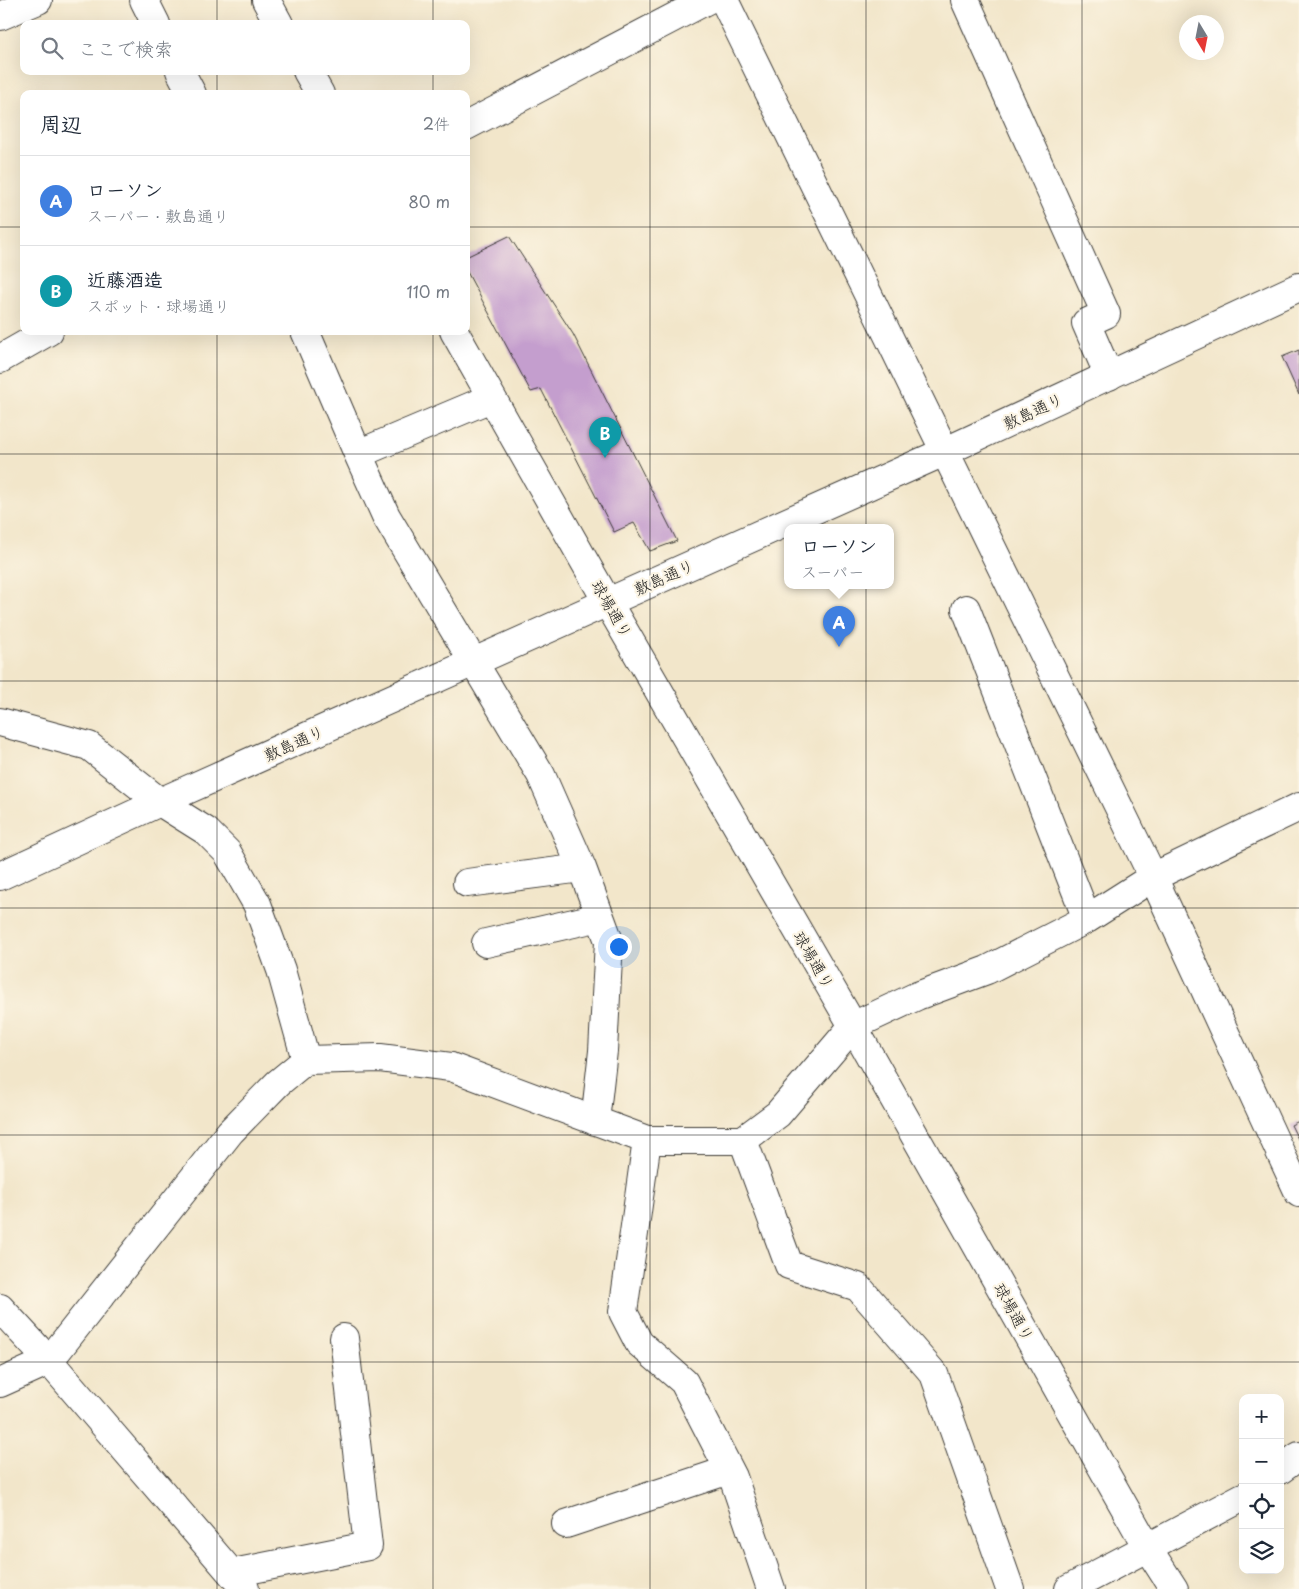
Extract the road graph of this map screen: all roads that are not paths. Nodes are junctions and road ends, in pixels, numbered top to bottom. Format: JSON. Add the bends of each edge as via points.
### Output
{"nodes":[{"id":1,"x":38,"y":0,"type":"edge"},
{"id":2,"x":144,"y":0,"type":"edge"},
{"id":3,"x":266,"y":0,"type":"edge"},
{"id":4,"x":707,"y":0,"type":"edge"},
{"id":5,"x":724,"y":0,"type":"edge"},
{"id":6,"x":965,"y":0,"type":"edge"},
{"id":7,"x":0,"y":16,"type":"edge"},
{"id":8,"x":154,"y":20,"type":"edge"},
{"id":9,"x":278,"y":20,"type":"edge"},
{"id":10,"x":182,"y":75,"type":"edge"},
{"id":11,"x":309,"y":75,"type":"edge"},
{"id":12,"x":190,"y":90,"type":"edge"},
{"id":13,"x":318,"y":90,"type":"edge"},
{"id":14,"x":470,"y":124,"type":"edge"},
{"id":15,"x":1299,"y":288,"type":"edge"},
{"id":16,"x":42,"y":335,"type":"edge"},
{"id":17,"x":307,"y":335,"type":"edge"},
{"id":18,"x":456,"y":335,"type":"edge"},
{"id":19,"x":0,"y":359,"type":"edge"},
{"id":20,"x":1109,"y":376,"type":"junction"},
{"id":21,"x":491,"y":398,"type":"junction"},
{"id":22,"x":944,"y":452,"type":"junction"},
{"id":23,"x":358,"y":454,"type":"junction"},
{"id":24,"x":608,"y":602,"type":"junction"},
{"id":25,"x":966,"y":609,"type":"dead end"},
{"id":26,"x":473,"y":664,"type":"junction"},
{"id":27,"x":0,"y":722,"type":"edge"},
{"id":28,"x":160,"y":802,"type":"junction"},
{"id":29,"x":1299,"y":807,"type":"edge"},
{"id":30,"x":582,"y":868,"type":"junction"},
{"id":31,"x":0,"y":876,"type":"edge"},
{"id":32,"x":1153,"y":877,"type":"junction"},
{"id":33,"x":467,"y":883,"type":"dead end"},
{"id":34,"x":600,"y":917,"type":"junction"},
{"id":35,"x":1086,"y":919,"type":"junction"},
{"id":36,"x":486,"y":943,"type":"dead end"},
{"id":37,"x":853,"y":1026,"type":"junction"},
{"id":38,"x":306,"y":1060,"type":"junction"},
{"id":39,"x":595,"y":1121,"type":"junction"},
{"id":40,"x":647,"y":1140,"type":"junction"},
{"id":41,"x":743,"y":1140,"type":"junction"},
{"id":42,"x":1299,"y":1193,"type":"edge"},
{"id":43,"x":0,"y":1308,"type":"edge"},
{"id":44,"x":344,"y":1338,"type":"dead end"},
{"id":45,"x":49,"y":1361,"type":"junction"},
{"id":46,"x":0,"y":1383,"type":"edge"},
{"id":47,"x":1299,"y":1456,"type":"edge"},
{"id":48,"x":1284,"y":1467,"type":"edge"},
{"id":49,"x":729,"y":1470,"type":"junction"},
{"id":50,"x":1239,"y":1499,"type":"edge"},
{"id":51,"x":566,"y":1524,"type":"dead end"},
{"id":52,"x":1147,"y":1547,"type":"junction"},
{"id":53,"x":239,"y":1581,"type":"edge"},
{"id":54,"x":771,"y":1589,"type":"edge"},
{"id":55,"x":1010,"y":1589,"type":"edge"},
{"id":56,"x":1069,"y":1589,"type":"edge"},
{"id":57,"x":1174,"y":1589,"type":"edge"}],
"edges":[{"from":1,"to":7,"type":"street"},
{"from":2,"to":8,"type":"street"},
{"from":3,"to":9,"type":"street"},
{"from":4,"to":14,"type":"street"},
{"from":5,"to":22,"type":"street"},
{"from":6,"to":20,"type":"street","via":[[1106,314],[1086,323]]},
{"from":10,"to":12,"type":"street"},
{"from":11,"to":13,"type":"street"},
{"from":15,"to":20,"type":"street","name":"敷島通り"},
{"from":16,"to":19,"type":"street"},
{"from":17,"to":23,"type":"street"},
{"from":18,"to":21,"type":"street","name":"球場通り"},
{"from":20,"to":22,"type":"street","name":"敷島通り"},
{"from":21,"to":23,"type":"street"},
{"from":21,"to":24,"type":"street","name":"球場通り"},
{"from":22,"to":24,"type":"street","name":"敷島通り"},
{"from":22,"to":32,"type":"street"},
{"from":23,"to":26,"type":"street","via":[[386,516]]},
{"from":24,"to":26,"type":"street","name":"敷島通り"},
{"from":24,"to":37,"type":"street","name":"球場通り"},
{"from":25,"to":35,"type":"street"},
{"from":26,"to":28,"type":"street","name":"敷島通り"},
{"from":26,"to":30,"type":"street","via":[[541,775]]},
{"from":27,"to":28,"type":"street","via":[[89,746]]},
{"from":28,"to":31,"type":"street","name":"敷島通り"},
{"from":28,"to":38,"type":"street","via":[[206,831],[227,852],[257,904],[281,970]]},
{"from":29,"to":32,"type":"street"},
{"from":30,"to":33,"type":"street"},
{"from":30,"to":34,"type":"street"},
{"from":32,"to":35,"type":"street"},
{"from":32,"to":42,"type":"street"},
{"from":34,"to":36,"type":"street"},
{"from":34,"to":39,"type":"street","via":[[608,941],[603,1051]]},
{"from":35,"to":37,"type":"street","via":[[987,970],[917,996]]},
{"from":37,"to":41,"type":"street","via":[[778,1114]]},
{"from":37,"to":52,"type":"street","name":"球場通り"},
{"from":38,"to":39,"type":"street","via":[[380,1058],[451,1067]]},
{"from":38,"to":45,"type":"street","via":[[278,1083],[230,1132]]},
{"from":39,"to":40,"type":"street"},
{"from":40,"to":41,"type":"street"},
{"from":40,"to":49,"type":"street","via":[[623,1312],[639,1343],[684,1382]]},
{"from":41,"to":55,"type":"street","via":[[789,1265],[858,1287],[934,1374]]},
{"from":43,"to":45,"type":"street"},
{"from":44,"to":53,"type":"street","via":[[368,1546]]},
{"from":45,"to":46,"type":"street"},
{"from":45,"to":53,"type":"street"},
{"from":47,"to":48,"type":"street"},
{"from":49,"to":51,"type":"street"},
{"from":49,"to":54,"type":"street"},
{"from":50,"to":52,"type":"street"},
{"from":52,"to":56,"type":"street"},
{"from":52,"to":57,"type":"street","name":"球場通り"}]}
